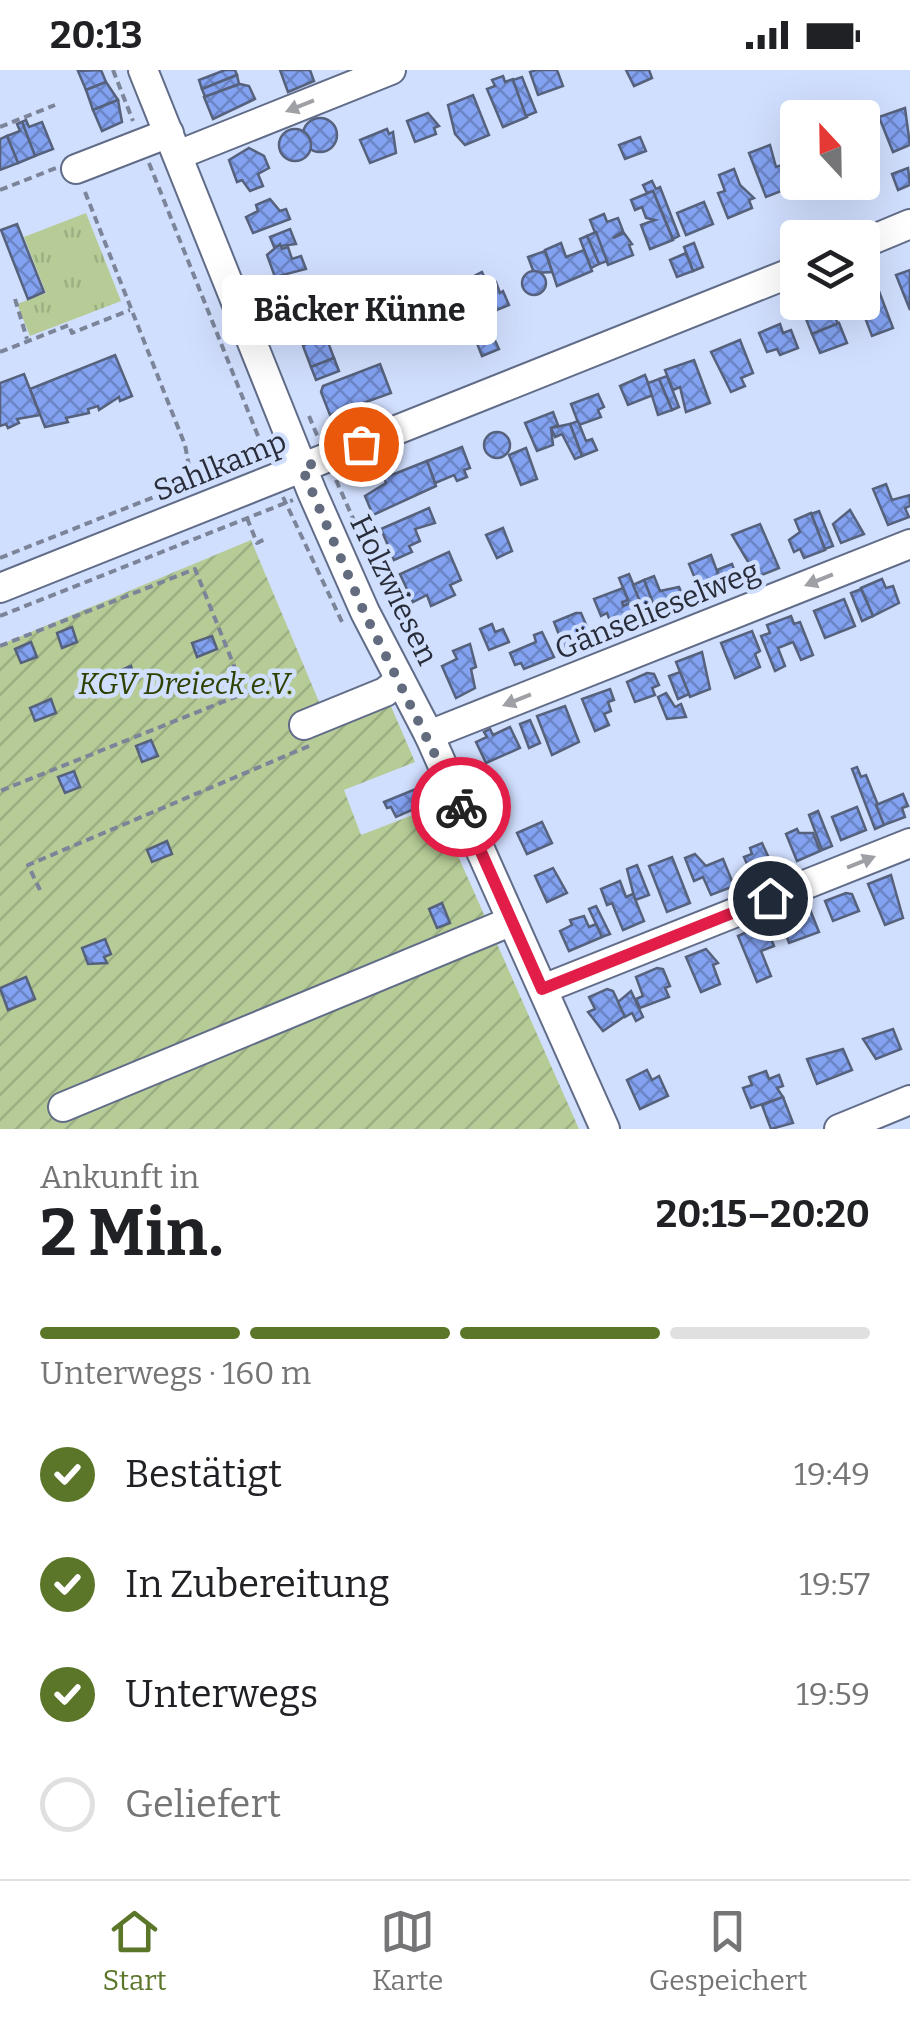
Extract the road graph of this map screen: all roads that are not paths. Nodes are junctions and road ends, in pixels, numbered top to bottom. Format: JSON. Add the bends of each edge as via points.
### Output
{"nodes":[{"id":1,"x":144,"y":70,"type":"edge"},
{"id":2,"x":391,"y":70,"type":"edge"},
{"id":3,"x":174,"y":144,"type":"junction"},
{"id":4,"x":74,"y":166,"type":"road end"},
{"id":5,"x":910,"y":224,"type":"edge"},
{"id":6,"x":880,"y":236,"type":"edge"},
{"id":7,"x":780,"y":277,"type":"edge"},
{"id":8,"x":302,"y":468,"type":"junction"},
{"id":9,"x":910,"y":544,"type":"edge"},
{"id":10,"x":0,"y":588,"type":"edge"},
{"id":11,"x":400,"y":680,"type":"junction"},
{"id":12,"x":304,"y":725,"type":"road end"},
{"id":13,"x":428,"y":735,"type":"junction"},
{"id":14,"x":910,"y":843,"type":"edge"},
{"id":15,"x":512,"y":921,"type":"junction"},
{"id":16,"x":542,"y":989,"type":"junction"},
{"id":17,"x":910,"y":1100,"type":"edge"},
{"id":18,"x":63,"y":1107,"type":"dead end"},
{"id":19,"x":606,"y":1129,"type":"edge"},
{"id":20,"x":840,"y":1129,"type":"edge"}],
"edges":[{"from":1,"to":3,"type":"street","name":"Holzwiesen"},
{"from":2,"to":3,"type":"street","one_way":true},
{"from":3,"to":4,"type":"street","via":[[142,143]]},
{"from":3,"to":8,"type":"street","name":"Holzwiesen"},
{"from":5,"to":6,"type":"street"},
{"from":7,"to":8,"type":"street","name":"Sahlkamp"},
{"from":8,"to":10,"type":"street","name":"Sahlkamp"},
{"from":8,"to":11,"type":"street","name":"Holzwiesen"},
{"from":9,"to":13,"type":"street","name":"Gänselieselweg","one_way":true},
{"from":11,"to":12,"type":"street"},
{"from":11,"to":13,"type":"street","name":"Holzwiesen"},
{"from":13,"to":15,"type":"street","name":"Holzwiesen"},
{"from":16,"to":14,"type":"street","one_way":true},
{"from":15,"to":16,"type":"street","name":"Holzwiesen"},
{"from":15,"to":18,"type":"street"},
{"from":16,"to":19,"type":"street","name":"Holzwiesen"},
{"from":17,"to":20,"type":"street"}]}
